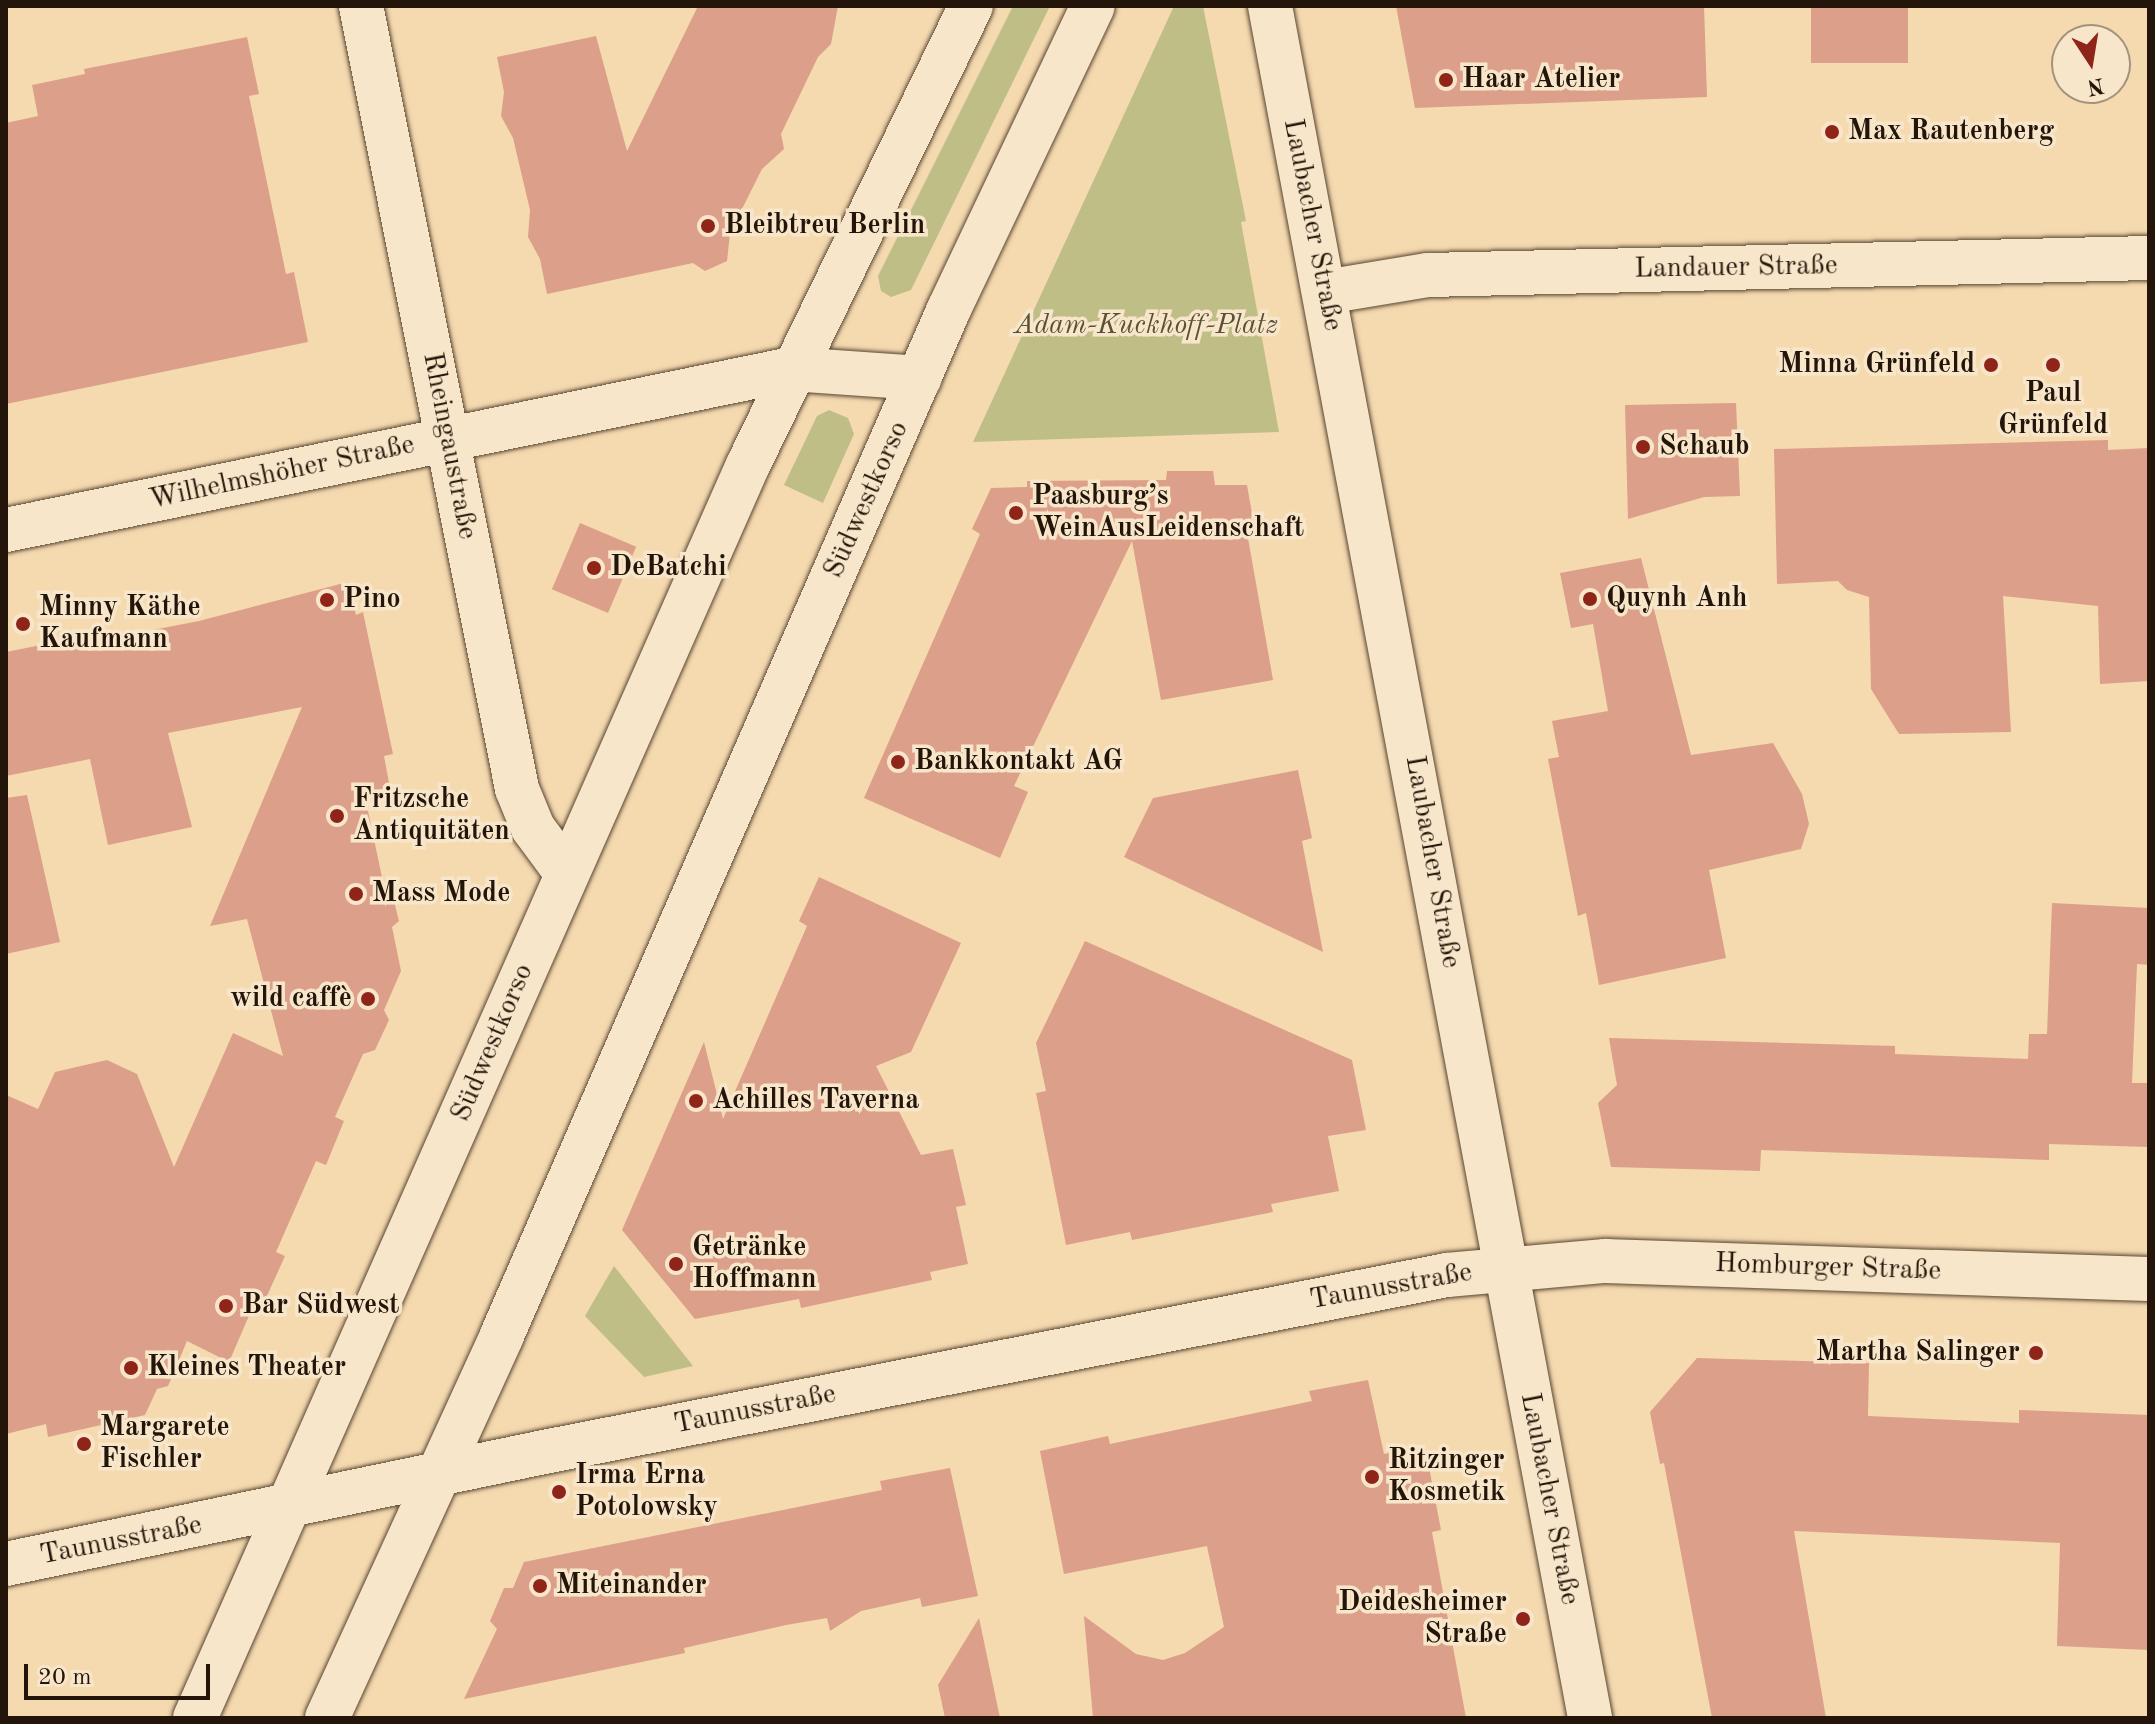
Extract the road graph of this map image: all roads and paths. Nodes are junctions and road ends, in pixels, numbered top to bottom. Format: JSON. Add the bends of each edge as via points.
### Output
{"nodes":[{"id":1,"x":361,"y":6,"type":"edge"},
{"id":2,"x":971,"y":6,"type":"edge"},
{"id":3,"x":1093,"y":6,"type":"edge"},
{"id":4,"x":1270,"y":6,"type":"edge"},
{"id":5,"x":2149,"y":258,"type":"edge"},
{"id":6,"x":1325,"y":292,"type":"junction"},
{"id":7,"x":792,"y":369,"type":"junction"},
{"id":8,"x":920,"y":378,"type":"junction"},
{"id":9,"x":448,"y":439,"type":"junction"},
{"id":10,"x":6,"y":530,"type":"edge"},
{"id":11,"x":567,"y":874,"type":"junction"},
{"id":12,"x":1506,"y":1267,"type":"junction"},
{"id":13,"x":2149,"y":1279,"type":"edge"},
{"id":14,"x":437,"y":1476,"type":"junction"},
{"id":15,"x":291,"y":1507,"type":"junction"},
{"id":16,"x":6,"y":1564,"type":"edge"},
{"id":17,"x":195,"y":1718,"type":"edge"},
{"id":18,"x":327,"y":1718,"type":"edge"},
{"id":19,"x":1590,"y":1718,"type":"edge"}],
"edges":[{"from":1,"to":9,"type":"street","name":"Rheingaustraße"},
{"from":2,"to":7,"type":"street","name":"Südwestkorso"},
{"from":3,"to":8,"type":"street","name":"Südwestkorso"},
{"from":4,"to":6,"type":"street","name":"Laubacher Straße"},
{"from":5,"to":6,"type":"street","name":"Landauer Straße","via":[[1428,275]]},
{"from":6,"to":12,"type":"street","name":"Laubacher Straße"},
{"from":7,"to":8,"type":"street","name":"Südwestkorso"},
{"from":7,"to":9,"type":"street","name":"Wilhelmshöher Straße"},
{"from":7,"to":11,"type":"street","name":"Südwestkorso"},
{"from":8,"to":14,"type":"street","name":"Südwestkorso"},
{"from":9,"to":10,"type":"street","name":"Wilhelmshöher Straße"},
{"from":9,"to":11,"type":"street","name":"Rheingaustraße","via":[[517,789],[533,828]]},
{"from":11,"to":15,"type":"street","name":"Südwestkorso"},
{"from":12,"to":13,"type":"street","name":"Homburger Straße","via":[[1605,1261]]},
{"from":12,"to":14,"type":"street","name":"Taunusstraße","via":[[1401,1283]]},
{"from":12,"to":19,"type":"street","name":"Laubacher Straße"},
{"from":14,"to":15,"type":"street","name":"Taunusstraße"},
{"from":14,"to":18,"type":"street","name":"Südwestkorso"},
{"from":15,"to":16,"type":"street","name":"Taunusstraße"},
{"from":15,"to":17,"type":"street","name":"Südwestkorso"}]}
